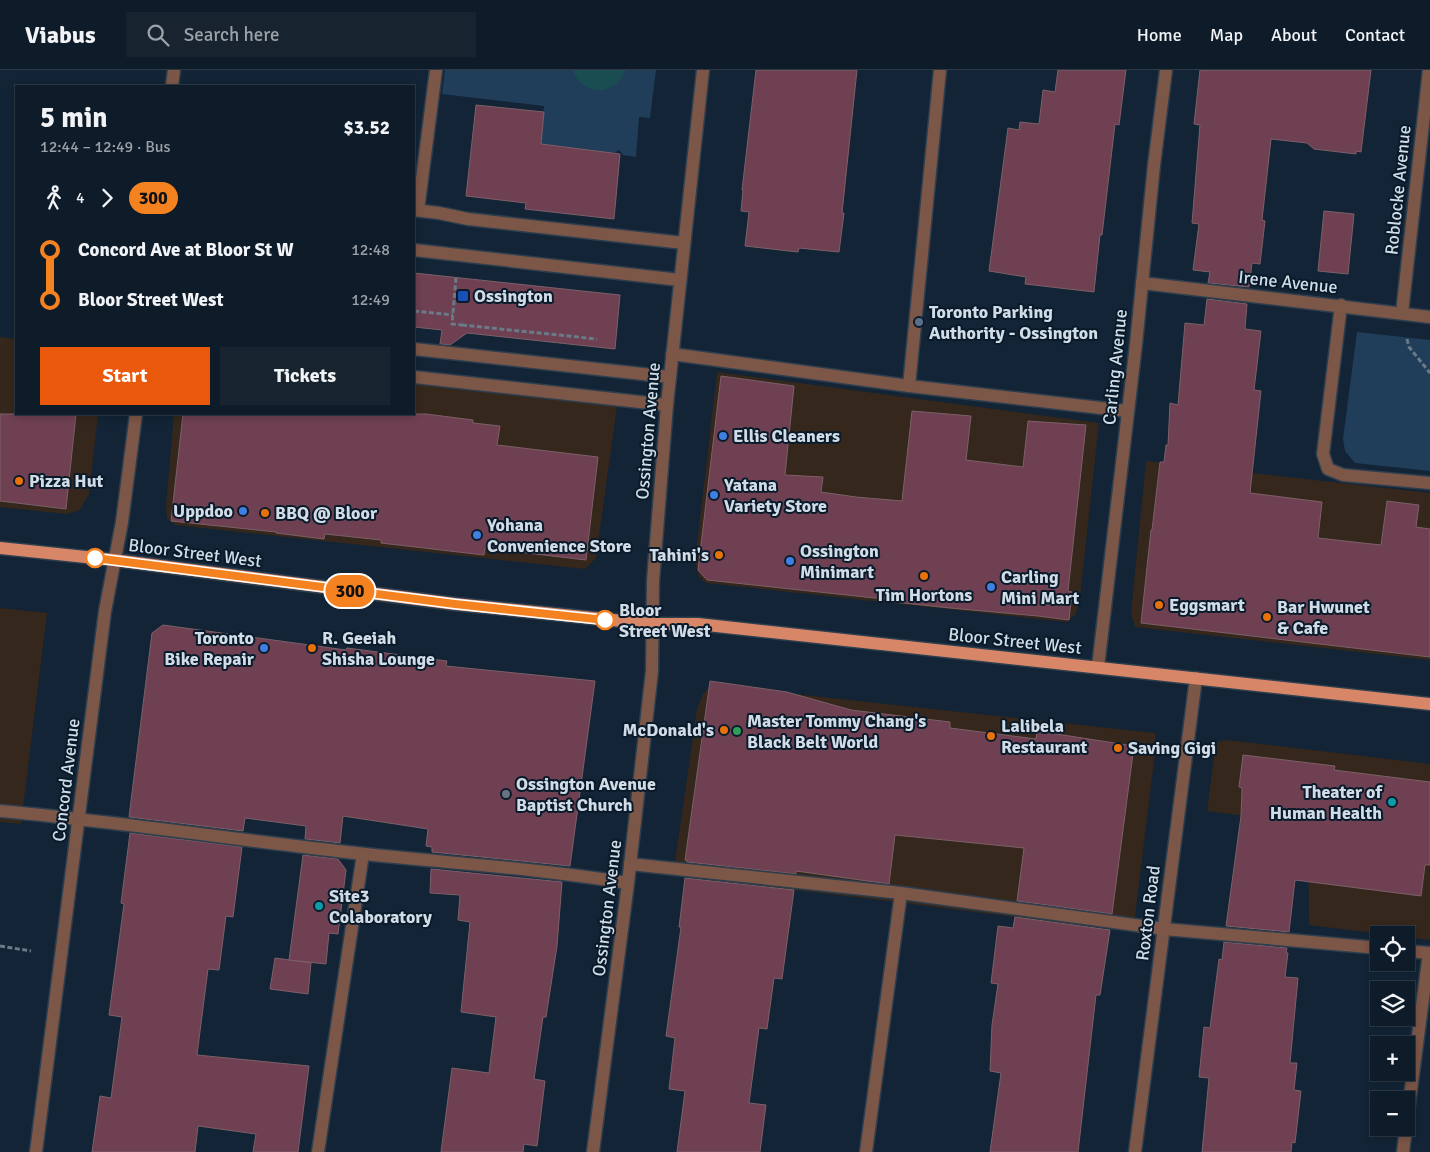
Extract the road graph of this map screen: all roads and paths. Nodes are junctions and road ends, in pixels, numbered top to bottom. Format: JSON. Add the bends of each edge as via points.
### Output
{"nodes":[{"id":1,"x":174,"y":70,"type":"edge"},
{"id":2,"x":436,"y":70,"type":"edge"},
{"id":3,"x":703,"y":70,"type":"edge"},
{"id":4,"x":940,"y":70,"type":"edge"},
{"id":5,"x":1166,"y":70,"type":"edge"},
{"id":6,"x":1429,"y":70,"type":"edge"},
{"id":7,"x":172,"y":85,"type":"edge"},
{"id":8,"x":416,"y":210,"type":"edge"},
{"id":9,"x":684,"y":243,"type":"junction"},
{"id":10,"x":415,"y":250,"type":"edge"},
{"id":11,"x":457,"y":272,"type":"dead end"},
{"id":12,"x":680,"y":280,"type":"junction"},
{"id":13,"x":1142,"y":284,"type":"junction"},
{"id":14,"x":1341,"y":306,"type":"junction"},
{"id":15,"x":415,"y":311,"type":"edge"},
{"id":16,"x":1402,"y":313,"type":"junction"},
{"id":17,"x":453,"y":315,"type":"junction"},
{"id":18,"x":1430,"y":317,"type":"edge"},
{"id":19,"x":1404,"y":331,"type":"dead end"},
{"id":20,"x":597,"y":339,"type":"dead end"},
{"id":21,"x":415,"y":349,"type":"edge"},
{"id":22,"x":672,"y":354,"type":"junction"},
{"id":23,"x":1430,"y":373,"type":"edge"},
{"id":24,"x":415,"y":377,"type":"edge"},
{"id":25,"x":670,"y":377,"type":"junction"},
{"id":26,"x":909,"y":386,"type":"junction"},
{"id":27,"x":667,"y":406,"type":"junction"},
{"id":28,"x":1127,"y":412,"type":"junction"},
{"id":29,"x":136,"y":415,"type":"edge"},
{"id":30,"x":1430,"y":483,"type":"edge"},
{"id":31,"x":0,"y":548,"type":"edge"},
{"id":32,"x":114,"y":560,"type":"junction"},
{"id":33,"x":652,"y":624,"type":"junction"},
{"id":34,"x":1098,"y":667,"type":"junction"},
{"id":35,"x":1196,"y":678,"type":"junction"},
{"id":36,"x":1430,"y":704,"type":"edge"},
{"id":37,"x":0,"y":811,"type":"edge"},
{"id":38,"x":79,"y":818,"type":"junction"},
{"id":39,"x":363,"y":854,"type":"junction"},
{"id":40,"x":630,"y":864,"type":"junction"},
{"id":41,"x":628,"y":883,"type":"junction"},
{"id":42,"x":900,"y":893,"type":"junction"},
{"id":43,"x":1164,"y":929,"type":"junction"},
{"id":44,"x":0,"y":946,"type":"edge"},
{"id":45,"x":1370,"y":947,"type":"edge"},
{"id":46,"x":31,"y":951,"type":"dead end"},
{"id":47,"x":1415,"y":952,"type":"edge"},
{"id":48,"x":1430,"y":953,"type":"edge"},
{"id":49,"x":1411,"y":1091,"type":"edge"},
{"id":50,"x":1405,"y":1136,"type":"edge"},
{"id":51,"x":36,"y":1152,"type":"edge"},
{"id":52,"x":318,"y":1152,"type":"edge"},
{"id":53,"x":593,"y":1152,"type":"edge"},
{"id":54,"x":866,"y":1152,"type":"edge"},
{"id":55,"x":1135,"y":1152,"type":"edge"},
{"id":56,"x":1403,"y":1152,"type":"edge"}],
"edges":[{"from":1,"to":7,"type":"street"},
{"from":2,"to":8,"type":"street"},
{"from":3,"to":9,"type":"street","name":"Ossington Avenue"},
{"from":4,"to":26,"type":"street"},
{"from":5,"to":13,"type":"street","name":"Carling Avenue"},
{"from":6,"to":16,"type":"street","name":"Roblocke Avenue"},
{"from":8,"to":9,"type":"street","via":[[468,219]]},
{"from":9,"to":12,"type":"street","name":"Ossington Avenue"},
{"from":10,"to":12,"type":"street"},
{"from":11,"to":17,"type":"path"},
{"from":12,"to":22,"type":"street","name":"Ossington Avenue"},
{"from":13,"to":14,"type":"street","name":"Irene Avenue"},
{"from":13,"to":28,"type":"street","name":"Carling Avenue"},
{"from":14,"to":16,"type":"street","name":"Irene Avenue"},
{"from":14,"to":30,"type":"street","via":[[1324,454],[1328,468],[1342,474]]},
{"from":15,"to":17,"type":"path"},
{"from":16,"to":18,"type":"street","name":"Irene Avenue"},
{"from":17,"to":20,"type":"path","via":[[452,324]]},
{"from":19,"to":23,"type":"path","via":[[1409,347]]},
{"from":21,"to":25,"type":"street"},
{"from":22,"to":25,"type":"street","name":"Ossington Avenue"},
{"from":22,"to":26,"type":"street"},
{"from":24,"to":27,"type":"street"},
{"from":25,"to":27,"type":"street","name":"Ossington Avenue"},
{"from":26,"to":28,"type":"street"},
{"from":27,"to":33,"type":"street","name":"Ossington Avenue"},
{"from":28,"to":34,"type":"street","name":"Carling Avenue"},
{"from":29,"to":32,"type":"street","name":"Concord Avenue"},
{"from":31,"to":32,"type":"main road","name":"Bloor Street West"},
{"from":32,"to":33,"type":"main road","name":"Bloor Street West","via":[[455,604]]},
{"from":32,"to":38,"type":"street","name":"Concord Avenue"},
{"from":33,"to":34,"type":"main road","name":"Bloor Street West","via":[[698,624]]},
{"from":33,"to":40,"type":"street","name":"Ossington Avenue","via":[[652,671]]},
{"from":34,"to":35,"type":"main road","name":"Bloor Street West"},
{"from":35,"to":36,"type":"main road","name":"Bloor Street West"},
{"from":35,"to":43,"type":"street","name":"Roxton Road"},
{"from":37,"to":38,"type":"street"},
{"from":38,"to":39,"type":"street"},
{"from":38,"to":51,"type":"street","name":"Concord Avenue"},
{"from":39,"to":41,"type":"street"},
{"from":39,"to":52,"type":"street"},
{"from":40,"to":41,"type":"street","name":"Ossington Avenue"},
{"from":40,"to":42,"type":"street"},
{"from":41,"to":53,"type":"street","name":"Ossington Avenue"},
{"from":42,"to":43,"type":"street"},
{"from":42,"to":54,"type":"street"},
{"from":43,"to":45,"type":"street"},
{"from":43,"to":55,"type":"street","name":"Roxton Road"},
{"from":44,"to":46,"type":"path"},
{"from":47,"to":48,"type":"street"},
{"from":48,"to":49,"type":"street"},
{"from":50,"to":56,"type":"street"}]}
